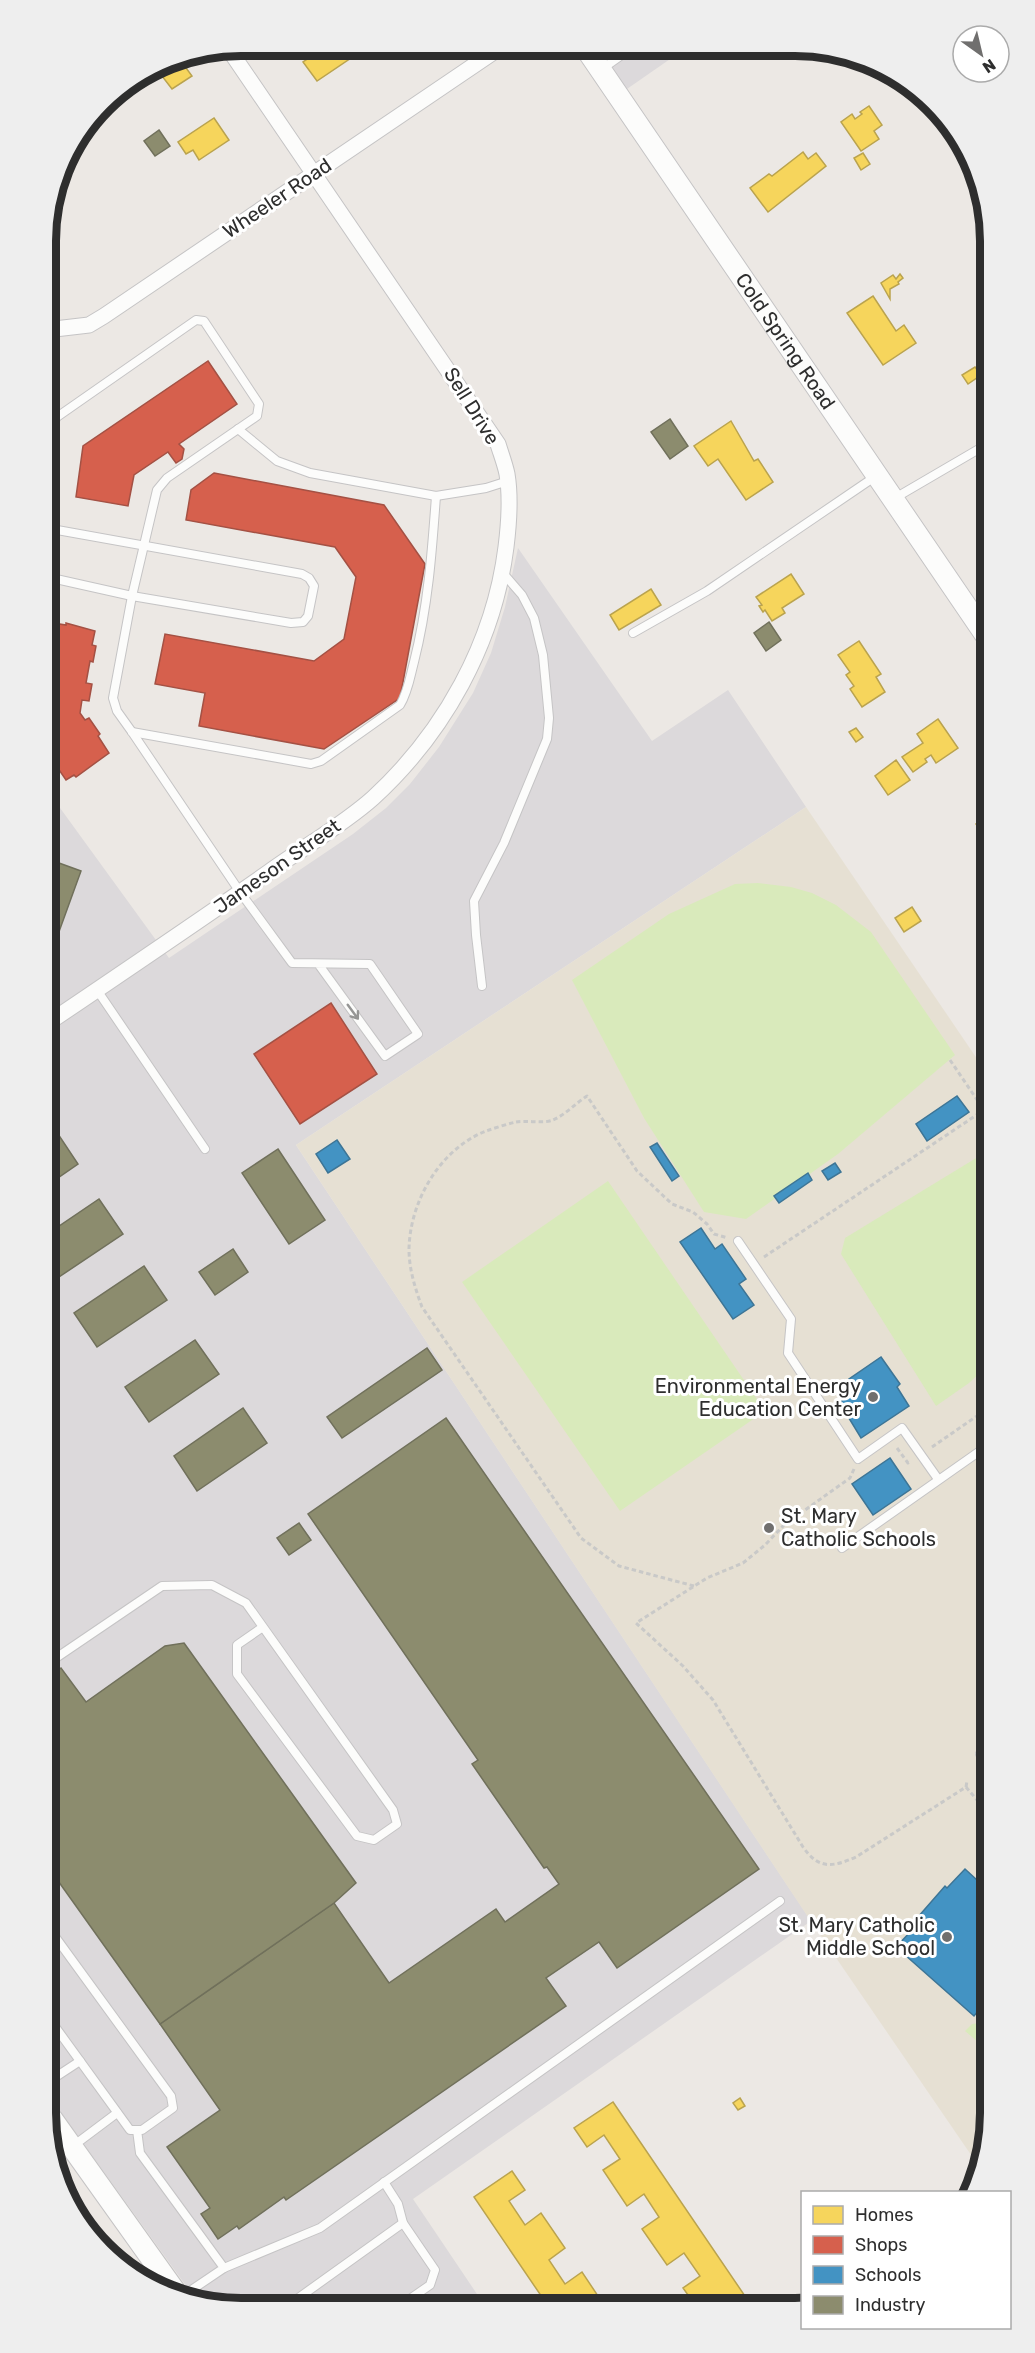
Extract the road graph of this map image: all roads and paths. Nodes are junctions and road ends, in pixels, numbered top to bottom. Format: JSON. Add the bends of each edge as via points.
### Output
{"nodes":[{"id":1,"x":234,"y":56,"type":"edge"},
{"id":2,"x":488,"y":56,"type":"edge"},
{"id":3,"x":591,"y":56,"type":"edge"},
{"id":4,"x":620,"y":56,"type":"edge"},
{"id":5,"x":601,"y":70,"type":"junction"},
{"id":6,"x":314,"y":173,"type":"junction"},
{"id":7,"x":56,"y":329,"type":"edge"},
{"id":8,"x":56,"y":418,"type":"edge"},
{"id":9,"x":238,"y":429,"type":"junction"},
{"id":10,"x":980,"y":448,"type":"edge"},
{"id":11,"x":877,"y":476,"type":"junction"},
{"id":12,"x":508,"y":481,"type":"junction"},
{"id":13,"x":436,"y":496,"type":"junction"},
{"id":14,"x":893,"y":499,"type":"junction"},
{"id":15,"x":56,"y":530,"type":"edge"},
{"id":16,"x":144,"y":546,"type":"junction"},
{"id":17,"x":502,"y":572,"type":"junction"},
{"id":18,"x":56,"y":580,"type":"edge"},
{"id":19,"x":132,"y":596,"type":"junction"},
{"id":20,"x":980,"y":626,"type":"edge"},
{"id":21,"x":633,"y":633,"type":"dead end"},
{"id":22,"x":468,"y":671,"type":"joint"},
{"id":23,"x":132,"y":732,"type":"junction"},
{"id":24,"x":240,"y":892,"type":"junction"},
{"id":25,"x":319,"y":965,"type":"junction"},
{"id":26,"x":482,"y":986,"type":"dead end"},
{"id":27,"x":97,"y":990,"type":"junction"},
{"id":28,"x":56,"y":1018,"type":"edge"},
{"id":29,"x":950,"y":1060,"type":"dead end"},
{"id":30,"x":980,"y":1103,"type":"edge"},
{"id":31,"x":980,"y":1115,"type":"edge"},
{"id":32,"x":205,"y":1149,"type":"dead end"},
{"id":33,"x":738,"y":1241,"type":"joint"},
{"id":34,"x":754,"y":1264,"type":"junction"},
{"id":35,"x":979,"y":1414,"type":"edge"},
{"id":36,"x":940,"y":1442,"type":"dead end"},
{"id":37,"x":979,"y":1451,"type":"edge"},
{"id":38,"x":858,"y":1459,"type":"junction"},
{"id":39,"x":938,"y":1479,"type":"junction"},
{"id":40,"x":842,"y":1548,"type":"dead end"},
{"id":41,"x":694,"y":1586,"type":"junction"},
{"id":42,"x":263,"y":1627,"type":"junction"},
{"id":43,"x":55,"y":1658,"type":"edge"},
{"id":44,"x":967,"y":1781,"type":"dead end"},
{"id":45,"x":966,"y":1787,"type":"junction"},
{"id":46,"x":979,"y":1804,"type":"edge"},
{"id":47,"x":780,"y":1901,"type":"dead end"},
{"id":48,"x":55,"y":1936,"type":"edge"},
{"id":49,"x":55,"y":2027,"type":"edge"},
{"id":50,"x":80,"y":2061,"type":"junction"},
{"id":51,"x":55,"y":2077,"type":"edge"},
{"id":52,"x":117,"y":2113,"type":"junction"},
{"id":53,"x":56,"y":2125,"type":"edge"},
{"id":54,"x":137,"y":2130,"type":"junction"},
{"id":55,"x":71,"y":2146,"type":"junction"},
{"id":56,"x":384,"y":2182,"type":"junction"},
{"id":57,"x":403,"y":2223,"type":"junction"},
{"id":58,"x":224,"y":2268,"type":"junction"},
{"id":59,"x":169,"y":2282,"type":"edge"},
{"id":60,"x":191,"y":2291,"type":"edge"},
{"id":61,"x":298,"y":2298,"type":"edge"},
{"id":62,"x":411,"y":2298,"type":"edge"}],
"edges":[{"from":1,"to":6,"type":"street","name":"Sell Drive"},
{"from":2,"to":6,"type":"street","name":"Wheeler Road"},
{"from":3,"to":5,"type":"street","name":"Cold Spring Road"},
{"from":4,"to":5,"type":"lane"},
{"from":5,"to":11,"type":"street","name":"Cold Spring Road"},
{"from":6,"to":7,"type":"street","name":"Wheeler Road","via":[[104,316],[89,325]]},
{"from":6,"to":12,"type":"street","name":"Sell Drive","via":[[498,444]]},
{"from":8,"to":9,"type":"lane","via":[[196,320],[204,321],[258,404],[257,416]]},
{"from":9,"to":13,"type":"lane","via":[[277,461],[310,473]]},
{"from":9,"to":16,"type":"lane","via":[[167,478],[157,490]]},
{"from":10,"to":14,"type":"lane"},
{"from":11,"to":14,"type":"street","name":"Cold Spring Road"},
{"from":11,"to":21,"type":"lane","via":[[707,591]]},
{"from":12,"to":13,"type":"lane"},
{"from":12,"to":17,"type":"street","name":"Sell Drive"},
{"from":13,"to":23,"type":"lane","via":[[432,562],[421,635],[400,705],[321,761],[311,764]]},
{"from":14,"to":20,"type":"street","name":"Cold Spring Road"},
{"from":15,"to":16,"type":"lane"},
{"from":16,"to":19,"type":"lane"},
{"from":16,"to":19,"type":"lane","via":[[302,573],[314,586],[308,616],[303,622],[291,623]]},
{"from":17,"to":22,"type":"street","name":"Sell Drive","via":[[486,633]]},
{"from":17,"to":26,"type":"lane","via":[[522,595],[534,618],[543,656],[549,718],[547,739],[504,843],[474,900]]},
{"from":18,"to":19,"type":"lane"},
{"from":19,"to":23,"type":"lane","via":[[113,698]]},
{"from":22,"to":24,"type":"street","name":"Jameson Street","via":[[427,740],[372,799]]},
{"from":23,"to":24,"type":"lane"},
{"from":24,"to":25,"type":"lane","via":[[292,963]]},
{"from":24,"to":27,"type":"street","name":"Jameson Street"},
{"from":25,"to":25,"type":"lane","one_way":true,"via":[[385,1056],[418,1034],[370,964]]},
{"from":27,"to":28,"type":"street","name":"Jameson Street"},
{"from":27,"to":32,"type":"lane"},
{"from":29,"to":30,"type":"path"},
{"from":31,"to":34,"type":"path"},
{"from":33,"to":34,"type":"lane"},
{"from":33,"to":41,"type":"path","via":[[714,1234],[693,1212],[672,1204],[637,1171],[587,1096],[551,1121],[516,1122],[484,1132],[464,1144],[444,1161],[417,1204],[412,1222],[411,1270],[422,1307],[581,1538],[619,1566]]},
{"from":34,"to":38,"type":"lane","via":[[791,1318],[788,1353]]},
{"from":35,"to":36,"type":"path"},
{"from":37,"to":39,"type":"lane"},
{"from":38,"to":39,"type":"lane","via":[[902,1428]]},
{"from":38,"to":41,"type":"path","via":[[850,1478],[784,1525],[752,1556]]},
{"from":39,"to":40,"type":"lane"},
{"from":41,"to":45,"type":"path","via":[[636,1623],[683,1666],[713,1701],[814,1860],[826,1865],[856,1857]]},
{"from":42,"to":42,"type":"lane","via":[[393,1810],[397,1824],[374,1840],[357,1836],[237,1674],[237,1645]]},
{"from":42,"to":43,"type":"lane","via":[[246,1603],[212,1585],[162,1586]]},
{"from":44,"to":45,"type":"path"},
{"from":45,"to":46,"type":"path"},
{"from":47,"to":56,"type":"lane"},
{"from":48,"to":54,"type":"lane","via":[[171,2096],[172,2108]]},
{"from":49,"to":50,"type":"lane"},
{"from":50,"to":51,"type":"lane"},
{"from":50,"to":52,"type":"lane"},
{"from":52,"to":54,"type":"lane","via":[[130,2130]]},
{"from":52,"to":55,"type":"lane"},
{"from":53,"to":55,"type":"street"},
{"from":54,"to":58,"type":"lane","via":[[140,2153]]},
{"from":55,"to":59,"type":"street"},
{"from":56,"to":57,"type":"lane","via":[[398,2204]]},
{"from":56,"to":58,"type":"lane","via":[[307,2235]]},
{"from":57,"to":61,"type":"lane"},
{"from":57,"to":62,"type":"lane","via":[[435,2270],[430,2285]]},
{"from":58,"to":60,"type":"lane"}]}
